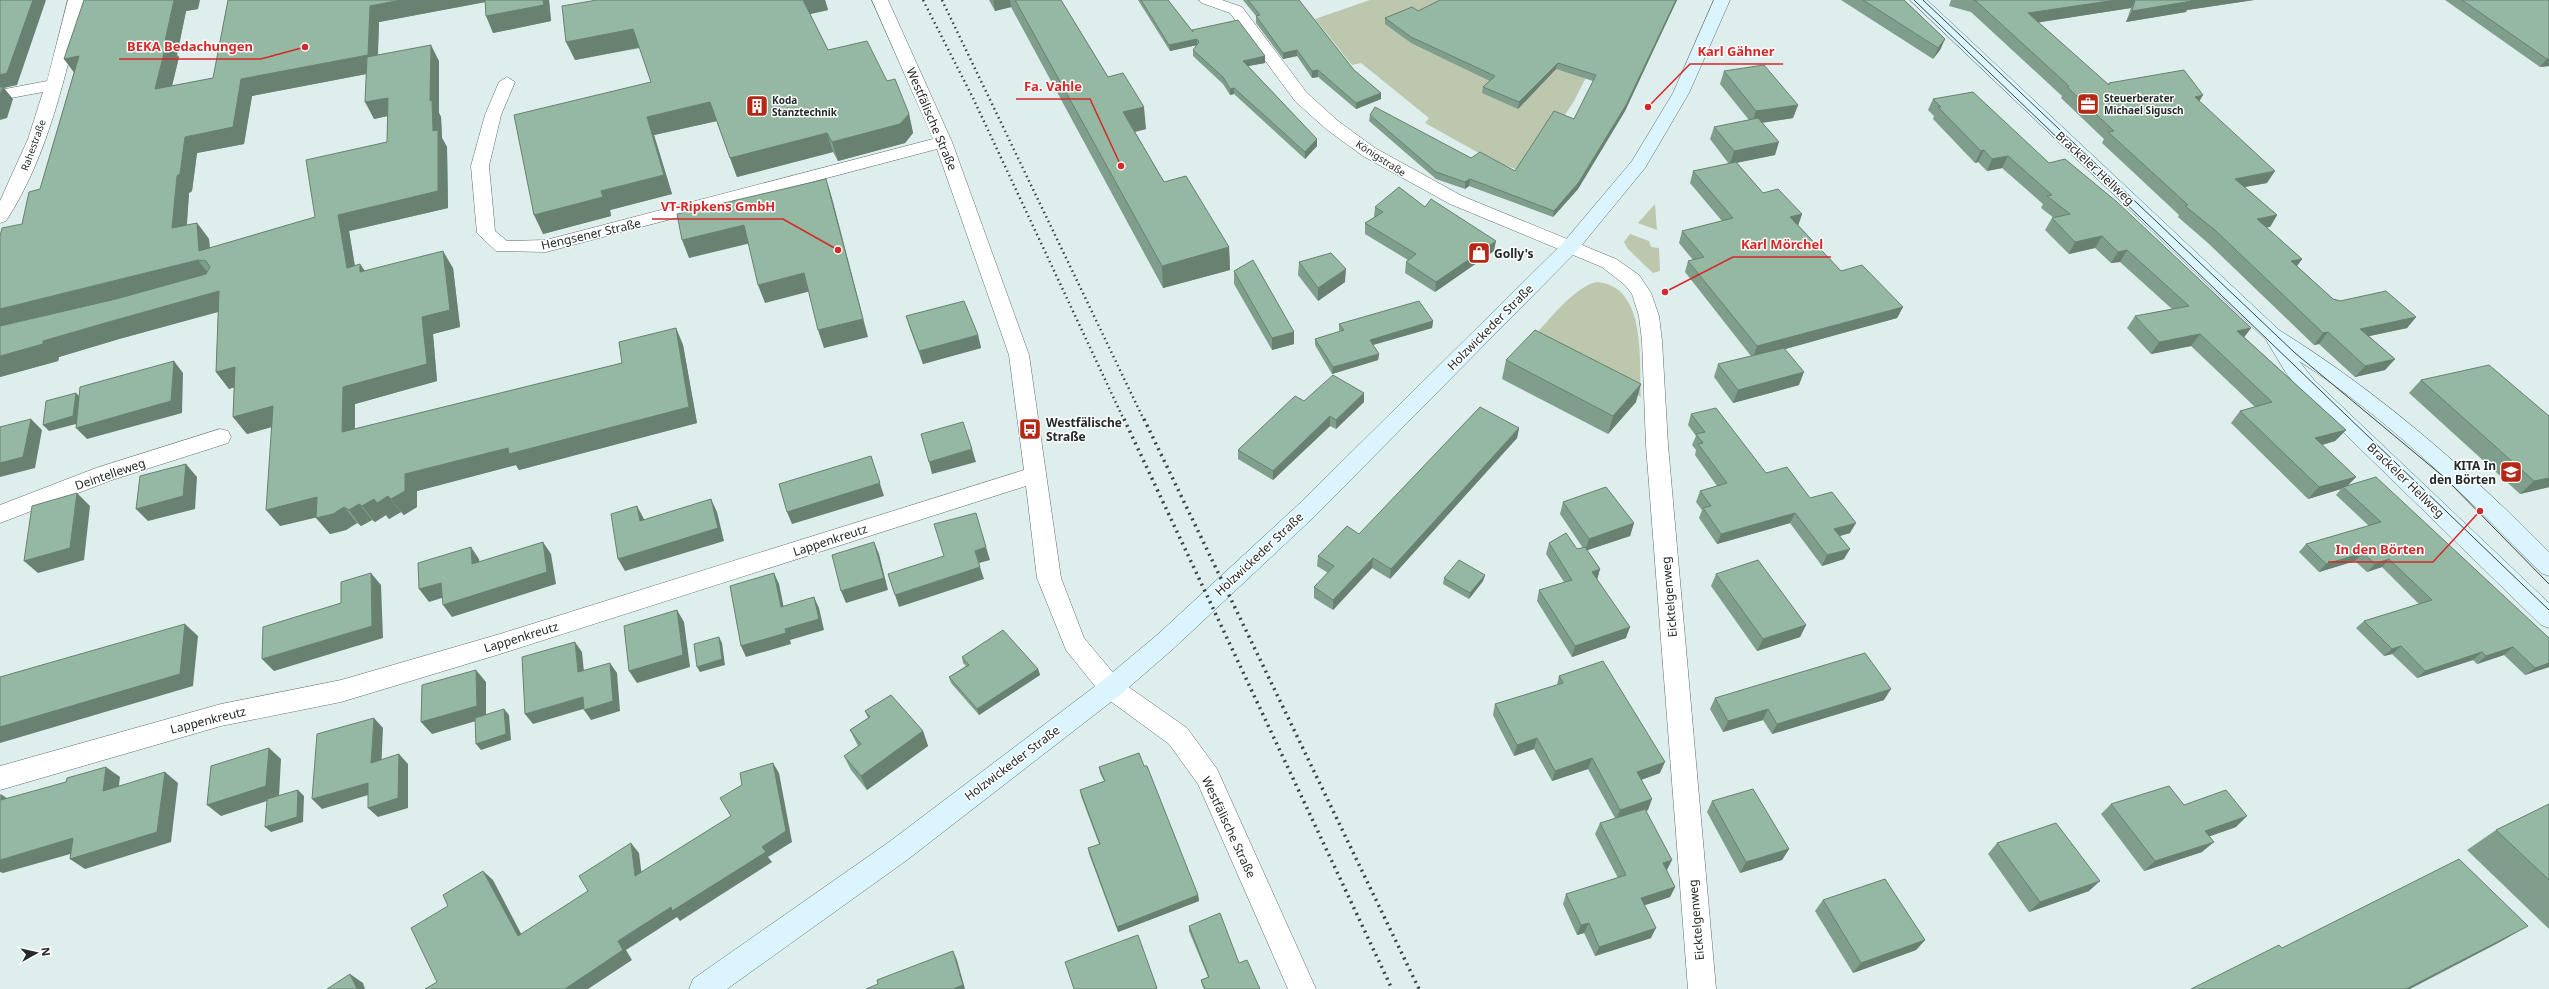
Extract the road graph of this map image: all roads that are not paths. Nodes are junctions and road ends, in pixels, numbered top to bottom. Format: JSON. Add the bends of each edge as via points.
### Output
{"nodes":[{"id":1,"x":76,"y":0,"type":"edge"},
{"id":2,"x":880,"y":0,"type":"edge"},
{"id":3,"x":1207,"y":0,"type":"edge"},
{"id":4,"x":1722,"y":0,"type":"edge"},
{"id":5,"x":1733,"y":0,"type":"edge"},
{"id":6,"x":1918,"y":0,"type":"edge"},
{"id":7,"x":1233,"y":5,"type":"edge"},
{"id":8,"x":1713,"y":20,"type":"junction"},
{"id":9,"x":507,"y":82,"type":"dead end"},
{"id":10,"x":54,"y":85,"type":"junction"},
{"id":11,"x":0,"y":95,"type":"edge"},
{"id":12,"x":943,"y":142,"type":"junction"},
{"id":13,"x":5,"y":203,"type":"edge"},
{"id":14,"x":0,"y":218,"type":"edge"},
{"id":15,"x":1569,"y":248,"type":"junction"},
{"id":16,"x":2272,"y":335,"type":"junction"},
{"id":17,"x":220,"y":437,"type":"dead end"},
{"id":18,"x":1036,"y":474,"type":"junction"},
{"id":19,"x":0,"y":514,"type":"edge"},
{"id":20,"x":2549,"y":567,"type":"edge"},
{"id":21,"x":2549,"y":618,"type":"edge"},
{"id":22,"x":1111,"y":688,"type":"junction"},
{"id":23,"x":0,"y":778,"type":"edge"},
{"id":24,"x":703,"y":989,"type":"edge"},
{"id":25,"x":1302,"y":989,"type":"edge"},
{"id":26,"x":1702,"y":989,"type":"edge"}],
"edges":[{"from":1,"to":10,"type":"street","name":"Rahestraße"},
{"from":2,"to":12,"type":"street","name":"Westfälische Straße"},
{"from":3,"to":7,"type":"street","name":"Königstraße"},
{"from":4,"to":8,"type":"main road","name":"Holzwickeder Straße"},
{"from":5,"to":8,"type":"main road","name":"Holzwickeder Straße"},
{"from":6,"to":16,"type":"main road","name":"Brackeler Hellweg"},
{"from":7,"to":15,"type":"street","name":"Königstraße","via":[[1301,97],[1332,125],[1369,152],[1456,200]]},
{"from":8,"to":15,"type":"main road","name":"Holzwickeder Straße","via":[[1681,93],[1639,164]]},
{"from":9,"to":12,"type":"street","name":"Hengsener Straße","via":[[493,115],[480,166],[486,233],[504,247],[546,246]]},
{"from":10,"to":11,"type":"street"},
{"from":10,"to":13,"type":"street","name":"Rahestraße","via":[[30,159]]},
{"from":12,"to":18,"type":"street","name":"Westfälische Straße","via":[[1020,355]]},
{"from":13,"to":14,"type":"street","name":"Rahestraße"},
{"from":15,"to":22,"type":"main road","name":"Holzwickeder Straße","via":[[1307,510],[1165,642]]},
{"from":15,"to":26,"type":"street","name":"Eicktelgenweg","via":[[1609,263],[1632,280],[1641,293],[1649,316]]},
{"from":16,"to":20,"type":"main road","name":"Brackeler Hellweg","via":[[2328,370],[2456,476]]},
{"from":16,"to":21,"type":"main road","name":"Brackeler Hellweg","via":[[2307,385]]},
{"from":17,"to":19,"type":"street","name":"Deintelleweg","via":[[104,474]]},
{"from":18,"to":22,"type":"street","name":"Westfälische Straße","via":[[1051,584],[1074,643]]},
{"from":18,"to":23,"type":"street","name":"Lappenkreutz","via":[[500,644],[340,691],[221,715]]},
{"from":22,"to":24,"type":"main road","name":"Holzwickeder Straße","via":[[898,851]]},
{"from":22,"to":25,"type":"street","name":"Westfälische Straße","via":[[1178,736],[1208,777]]}]}
